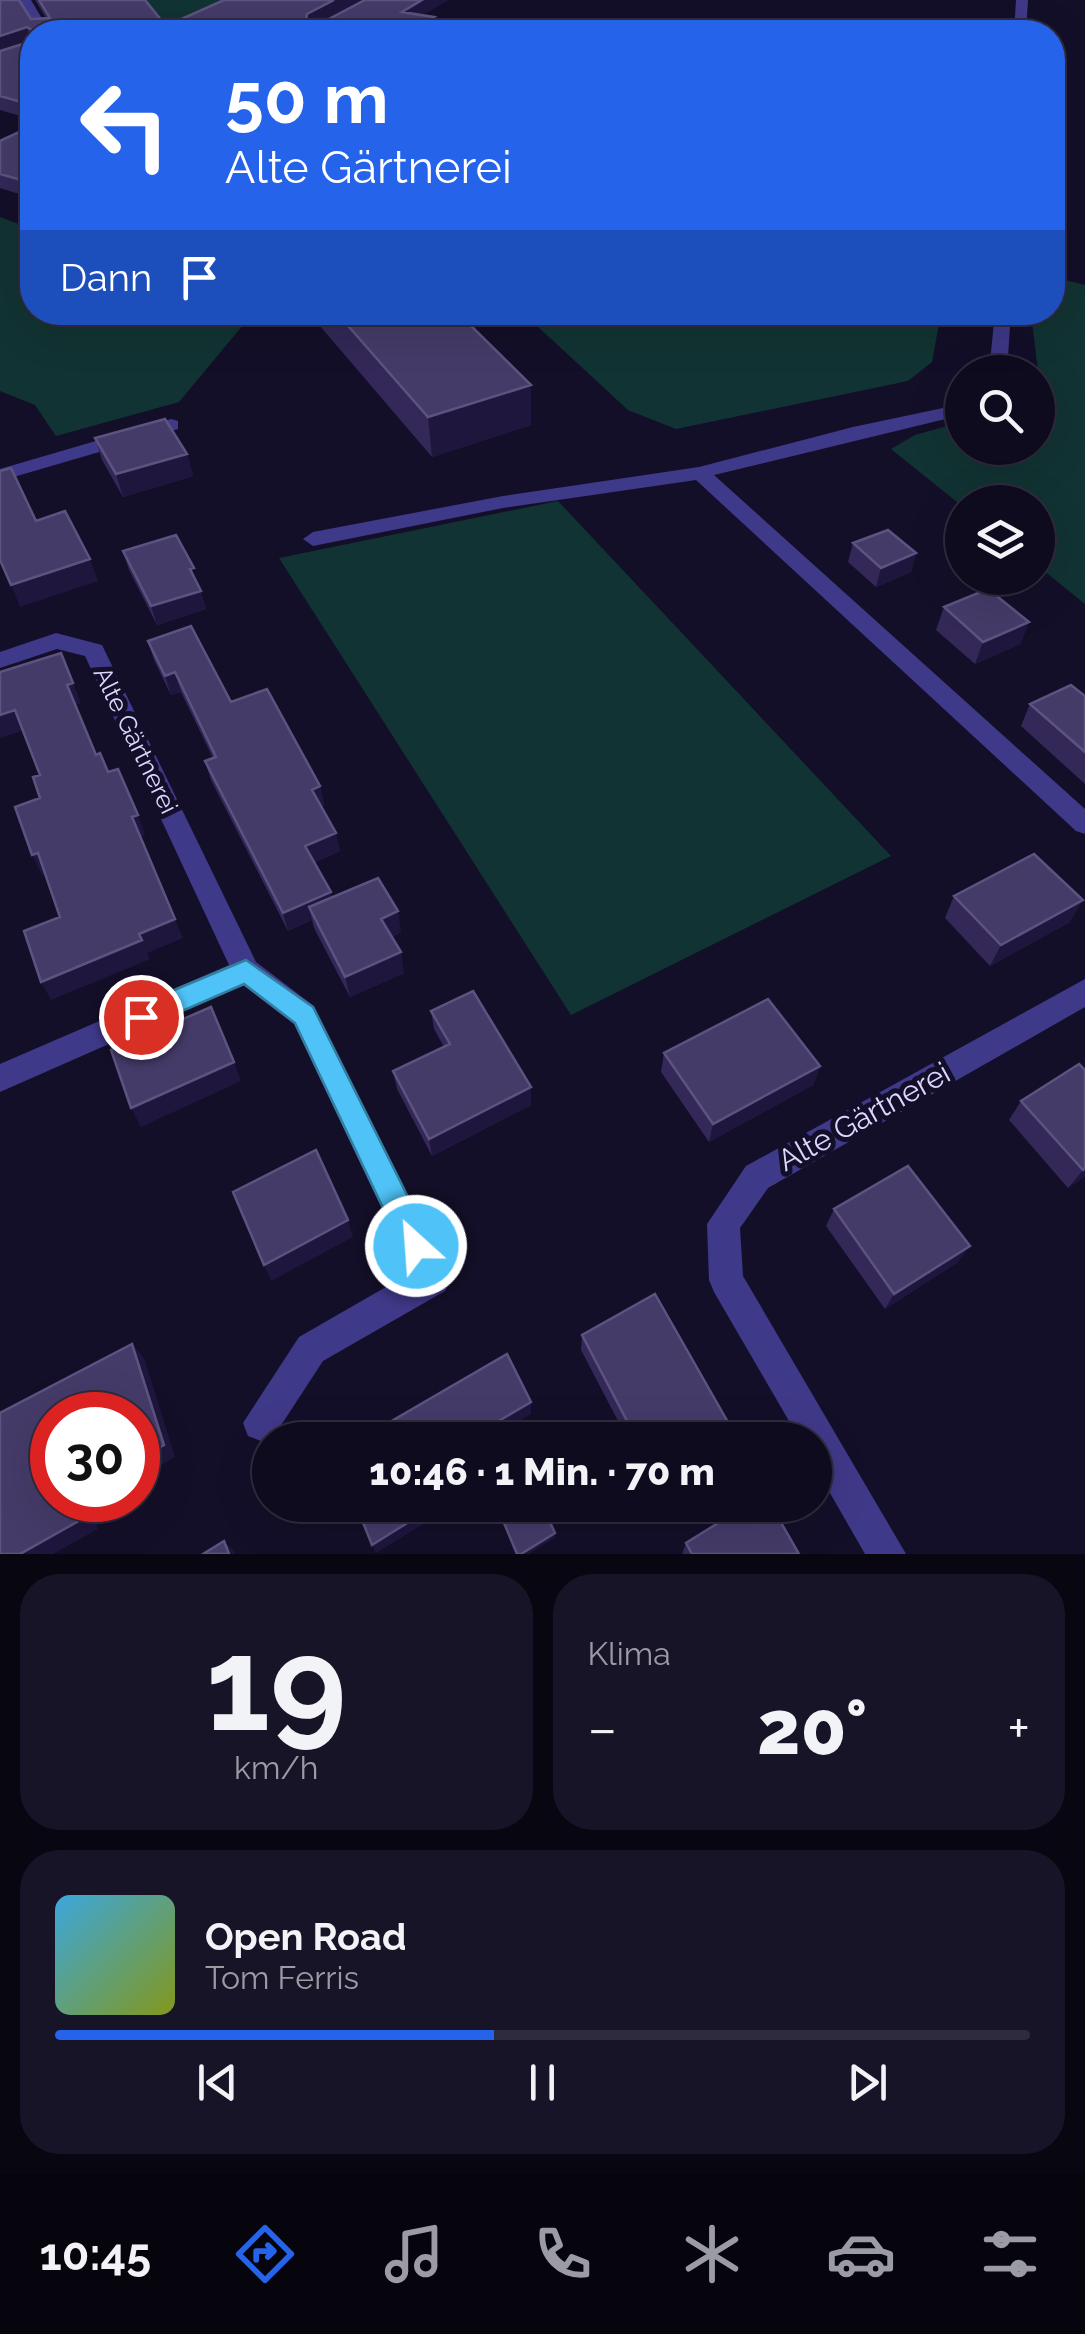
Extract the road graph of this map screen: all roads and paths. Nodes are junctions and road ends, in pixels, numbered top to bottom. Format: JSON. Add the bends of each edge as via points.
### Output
{"nodes":[{"id":1,"x":1002,"y":325,"type":"edge"},
{"id":2,"x":999,"y":355,"type":"edge"},
{"id":3,"x":945,"y":414,"type":"edge"},
{"id":4,"x":171,"y":425,"type":"edge"},
{"id":5,"x":700,"y":473,"type":"junction"},
{"id":6,"x":0,"y":475,"type":"edge"},
{"id":7,"x":312,"y":539,"type":"dead end"},
{"id":8,"x":0,"y":660,"type":"edge"},
{"id":9,"x":1085,"y":824,"type":"edge"},
{"id":10,"x":246,"y":971,"type":"junction"},
{"id":11,"x":1085,"y":992,"type":"edge"},
{"id":12,"x":0,"y":1078,"type":"edge"},
{"id":13,"x":262,"y":1422,"type":"edge"},
{"id":14,"x":888,"y":1554,"type":"edge"}],
"edges":[{"from":1,"to":2,"type":"street"},
{"from":3,"to":5,"type":"street"},
{"from":4,"to":6,"type":"street"},
{"from":5,"to":7,"type":"street"},
{"from":5,"to":9,"type":"street"},
{"from":8,"to":10,"type":"street","name":"Alte Gärtnerei","via":[[56,641],[94,651]]},
{"from":10,"to":12,"type":"street"},
{"from":10,"to":13,"type":"street","name":"Alte Gärtnerei","via":[[304,1015],[432,1278],[311,1349]]},
{"from":11,"to":14,"type":"street","name":"Alte Gärtnerei","via":[[757,1177],[723,1224],[726,1280]]}]}
